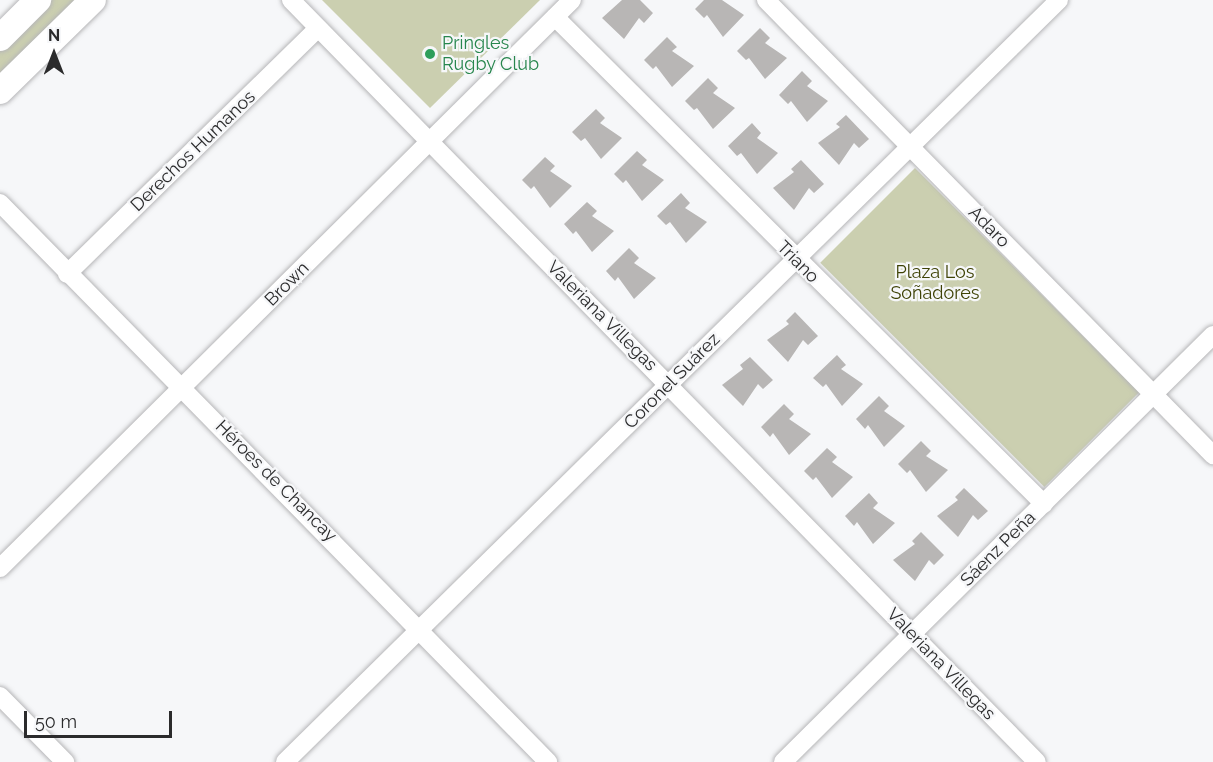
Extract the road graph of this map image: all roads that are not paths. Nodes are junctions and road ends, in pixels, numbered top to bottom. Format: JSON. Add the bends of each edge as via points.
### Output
{"nodes":[{"id":1,"x":38,"y":0,"type":"edge"},
{"id":2,"x":93,"y":0,"type":"edge"},
{"id":3,"x":291,"y":0,"type":"edge"},
{"id":4,"x":573,"y":0,"type":"edge"},
{"id":5,"x":766,"y":0,"type":"edge"},
{"id":6,"x":1059,"y":0,"type":"edge"},
{"id":7,"x":555,"y":17,"type":"junction"},
{"id":8,"x":318,"y":28,"type":"junction"},
{"id":9,"x":0,"y":38,"type":"edge"},
{"id":10,"x":0,"y":91,"type":"edge"},
{"id":11,"x":428,"y":143,"type":"junction"},
{"id":12,"x":910,"y":147,"type":"junction"},
{"id":13,"x":0,"y":204,"type":"edge"},
{"id":14,"x":795,"y":260,"type":"junction"},
{"id":15,"x":67,"y":274,"type":"junction"},
{"id":16,"x":1213,"y":335,"type":"edge"},
{"id":17,"x":670,"y":383,"type":"junction"},
{"id":18,"x":182,"y":388,"type":"junction"},
{"id":19,"x":1154,"y":394,"type":"junction"},
{"id":20,"x":1213,"y":455,"type":"edge"},
{"id":21,"x":1044,"y":504,"type":"junction"},
{"id":22,"x":0,"y":567,"type":"edge"},
{"id":23,"x":421,"y":628,"type":"junction"},
{"id":24,"x":911,"y":634,"type":"junction"},
{"id":25,"x":0,"y":696,"type":"edge"},
{"id":26,"x":546,"y":761,"type":"edge"},
{"id":27,"x":65,"y":762,"type":"edge"},
{"id":28,"x":285,"y":762,"type":"edge"},
{"id":29,"x":783,"y":762,"type":"edge"},
{"id":30,"x":1037,"y":762,"type":"edge"}],
"edges":[{"from":1,"to":9,"type":"main road"},
{"from":2,"to":10,"type":"main road"},
{"from":3,"to":8,"type":"street","name":"Valeriana Villegas"},
{"from":4,"to":7,"type":"street","name":"Brown"},
{"from":5,"to":12,"type":"street","name":"Adaro"},
{"from":6,"to":12,"type":"street","name":"Coronel Suárez"},
{"from":7,"to":11,"type":"street","name":"Brown"},
{"from":7,"to":14,"type":"street","name":"Triano"},
{"from":8,"to":11,"type":"street","name":"Valeriana Villegas"},
{"from":8,"to":15,"type":"street","name":"Derechos Humanos"},
{"from":11,"to":17,"type":"street","name":"Valeriana Villegas"},
{"from":11,"to":18,"type":"street","name":"Brown"},
{"from":12,"to":14,"type":"street","name":"Coronel Suárez"},
{"from":12,"to":19,"type":"street","name":"Adaro"},
{"from":13,"to":15,"type":"street","name":"Héroes de Chancay"},
{"from":14,"to":17,"type":"street","name":"Coronel Suárez"},
{"from":14,"to":21,"type":"street","name":"Triano"},
{"from":15,"to":18,"type":"street","name":"Héroes de Chancay"},
{"from":16,"to":19,"type":"street","name":"Sáenz Peña"},
{"from":17,"to":23,"type":"street","name":"Coronel Suárez"},
{"from":17,"to":24,"type":"street","name":"Valeriana Villegas"},
{"from":18,"to":22,"type":"street","name":"Brown"},
{"from":18,"to":23,"type":"street","name":"Héroes de Chancay"},
{"from":19,"to":20,"type":"street","name":"Adaro"},
{"from":19,"to":21,"type":"street","name":"Sáenz Peña"},
{"from":21,"to":24,"type":"street","name":"Sáenz Peña"},
{"from":23,"to":26,"type":"street","name":"Héroes de Chancay"},
{"from":23,"to":28,"type":"street","name":"Coronel Suárez"},
{"from":24,"to":29,"type":"street","name":"Sáenz Peña"},
{"from":24,"to":30,"type":"street","name":"Valeriana Villegas"},
{"from":25,"to":27,"type":"street"}]}
